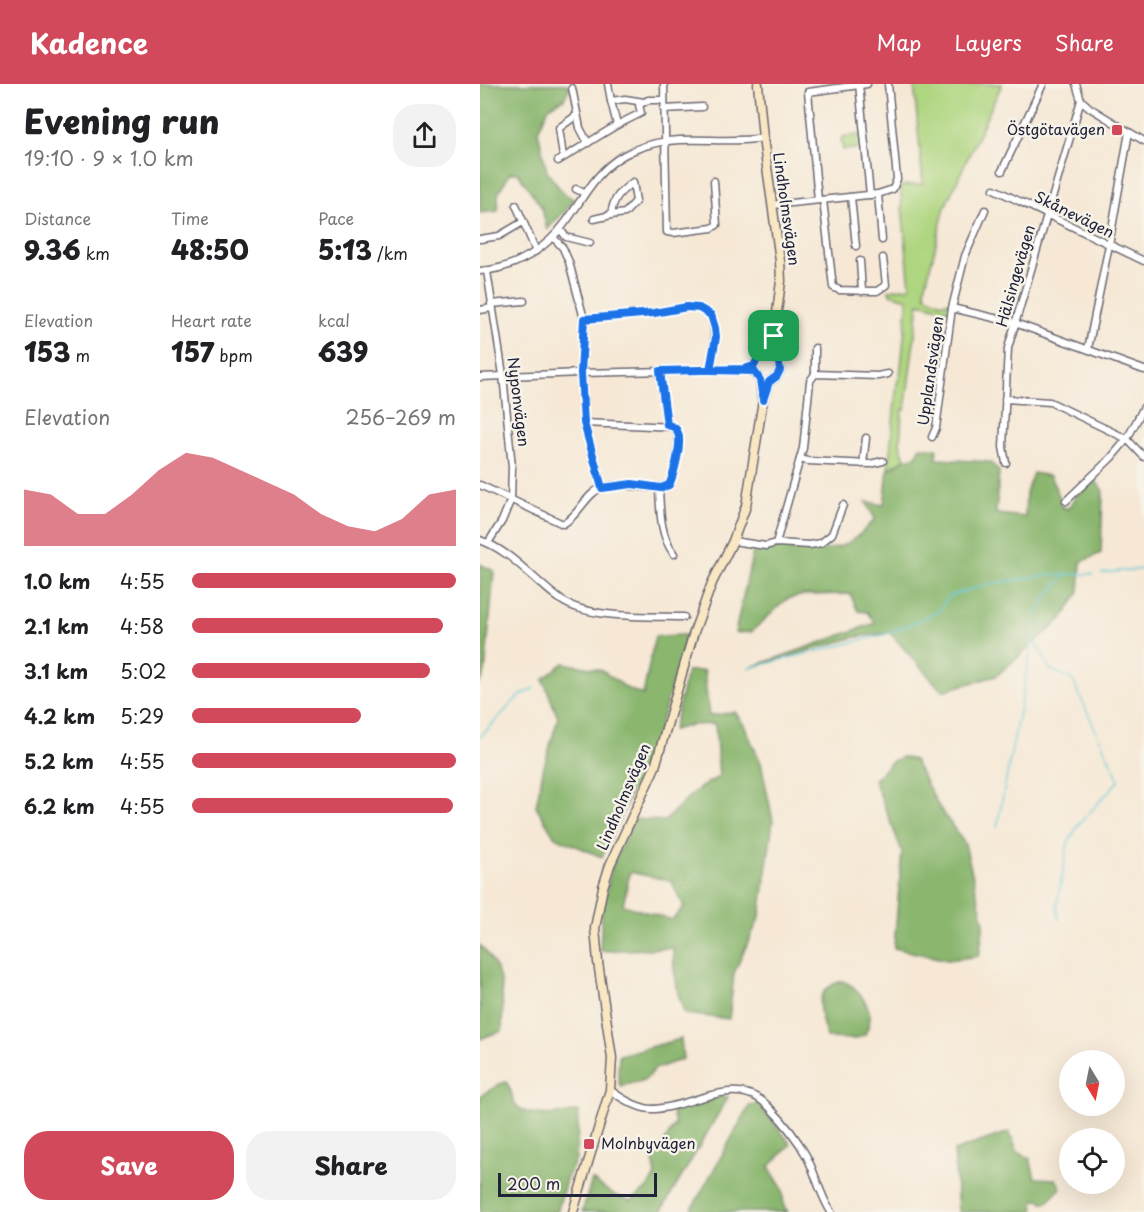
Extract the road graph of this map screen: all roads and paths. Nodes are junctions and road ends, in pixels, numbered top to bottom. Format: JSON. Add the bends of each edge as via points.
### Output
{"nodes":[{"id":1,"x":608,"y":84,"type":"edge"},
{"id":2,"x":664,"y":84,"type":"edge"},
{"id":3,"x":758,"y":84,"type":"edge"},
{"id":4,"x":859,"y":84,"type":"edge"},
{"id":5,"x":867,"y":84,"type":"edge"},
{"id":6,"x":888,"y":84,"type":"edge"},
{"id":7,"x":1043,"y":84,"type":"edge"},
{"id":8,"x":1076,"y":84,"type":"edge"},
{"id":9,"x":831,"y":86,"type":"edge"},
{"id":10,"x":572,"y":88,"type":"dead end"},
{"id":11,"x":664,"y":100,"type":"junction"},
{"id":12,"x":1081,"y":100,"type":"junction"},
{"id":13,"x":611,"y":101,"type":"junction"},
{"id":14,"x":646,"y":101,"type":"junction"},
{"id":15,"x":702,"y":107,"type":"dead end"},
{"id":16,"x":664,"y":109,"type":"junction"},
{"id":17,"x":577,"y":116,"type":"junction"},
{"id":18,"x":616,"y":125,"type":"junction"},
{"id":19,"x":1129,"y":132,"type":"junction"},
{"id":20,"x":763,"y":138,"type":"junction"},
{"id":21,"x":664,"y":140,"type":"junction"},
{"id":22,"x":1144,"y":141,"type":"edge"},
{"id":23,"x":588,"y":143,"type":"junction"},
{"id":24,"x":1002,"y":171,"type":"dead end"},
{"id":25,"x":714,"y":181,"type":"dead end"},
{"id":26,"x":576,"y":189,"type":"dead end"},
{"id":27,"x":994,"y":189,"type":"dead end"},
{"id":28,"x":584,"y":193,"type":"junction"},
{"id":29,"x":878,"y":194,"type":"junction"},
{"id":30,"x":870,"y":195,"type":"junction"},
{"id":31,"x":851,"y":197,"type":"junction"},
{"id":32,"x":821,"y":200,"type":"junction"},
{"id":33,"x":516,"y":205,"type":"dead end"},
{"id":34,"x":772,"y":205,"type":"junction"},
{"id":35,"x":985,"y":210,"type":"dead end"},
{"id":36,"x":611,"y":214,"type":"junction"},
{"id":37,"x":1047,"y":214,"type":"junction"},
{"id":38,"x":594,"y":219,"type":"dead end"},
{"id":39,"x":523,"y":222,"type":"junction"},
{"id":40,"x":560,"y":229,"type":"junction"},
{"id":41,"x":553,"y":237,"type":"junction"},
{"id":42,"x":480,"y":239,"type":"edge"},
{"id":43,"x":882,"y":240,"type":"dead end"},
{"id":44,"x":590,"y":243,"type":"dead end"},
{"id":45,"x":1109,"y":245,"type":"junction"},
{"id":46,"x":856,"y":246,"type":"dead end"},
{"id":47,"x":536,"y":250,"type":"junction"},
{"id":48,"x":883,"y":258,"type":"dead end"},
{"id":49,"x":860,"y":261,"type":"dead end"},
{"id":50,"x":1144,"y":261,"type":"edge"},
{"id":51,"x":484,"y":271,"type":"edge"},
{"id":52,"x":862,"y":291,"type":"junction"},
{"id":53,"x":524,"y":301,"type":"dead end"},
{"id":54,"x":492,"y":306,"type":"junction"},
{"id":55,"x":952,"y":308,"type":"junction"},
{"id":56,"x":480,"y":310,"type":"edge"},
{"id":57,"x":584,"y":319,"type":"junction"},
{"id":58,"x":1015,"y":323,"type":"junction"},
{"id":59,"x":774,"y":336,"type":"junction"},
{"id":60,"x":815,"y":348,"type":"dead end"},
{"id":61,"x":1088,"y":349,"type":"junction"},
{"id":62,"x":764,"y":356,"type":"junction"},
{"id":63,"x":775,"y":358,"type":"junction"},
{"id":64,"x":751,"y":369,"type":"junction"},
{"id":65,"x":710,"y":370,"type":"junction"},
{"id":66,"x":1144,"y":370,"type":"edge"},
{"id":67,"x":660,"y":371,"type":"junction"},
{"id":68,"x":581,"y":373,"type":"junction"},
{"id":69,"x":815,"y":374,"type":"junction"},
{"id":70,"x":888,"y":374,"type":"dead end"},
{"id":71,"x":503,"y":375,"type":"junction"},
{"id":72,"x":480,"y":377,"type":"edge"},
{"id":73,"x":764,"y":381,"type":"junction"},
{"id":74,"x":1005,"y":399,"type":"junction"},
{"id":75,"x":1144,"y":406,"type":"edge"},
{"id":76,"x":584,"y":423,"type":"junction"},
{"id":77,"x":667,"y":425,"type":"junction"},
{"id":78,"x":932,"y":437,"type":"dead end"},
{"id":79,"x":866,"y":438,"type":"dead end"},
{"id":80,"x":1126,"y":439,"type":"junction"},
{"id":81,"x":1144,"y":457,"type":"edge"},
{"id":82,"x":800,"y":459,"type":"junction"},
{"id":83,"x":883,"y":461,"type":"dead end"},
{"id":84,"x":1006,"y":463,"type":"dead end"},
{"id":85,"x":863,"y":464,"type":"junction"},
{"id":86,"x":480,"y":485,"type":"edge"},
{"id":87,"x":602,"y":488,"type":"junction"},
{"id":88,"x":659,"y":488,"type":"junction"},
{"id":89,"x":511,"y":499,"type":"junction"},
{"id":90,"x":1066,"y":501,"type":"dead end"},
{"id":91,"x":843,"y":505,"type":"dead end"},
{"id":92,"x":480,"y":540,"type":"edge"},
{"id":93,"x":733,"y":541,"type":"junction"},
{"id":94,"x":488,"y":543,"type":"junction"},
{"id":95,"x":776,"y":543,"type":"junction"},
{"id":96,"x":674,"y":554,"type":"dead end"},
{"id":97,"x":684,"y":617,"type":"dead end"},
{"id":98,"x":609,"y":1090,"type":"junction"},
{"id":99,"x":573,"y":1212,"type":"edge"},
{"id":100,"x":831,"y":1212,"type":"edge"}],
"edges":[{"from":1,"to":13,"type":"street"},
{"from":2,"to":11,"type":"street"},
{"from":3,"to":20,"type":"main road","name":"Lindholmsvägen"},
{"from":4,"to":5,"type":"street"},
{"from":4,"to":9,"type":"street"},
{"from":4,"to":30,"type":"street"},
{"from":6,"to":29,"type":"street","via":[[897,179],[893,189]]},
{"from":7,"to":24,"type":"street"},
{"from":8,"to":12,"type":"street"},
{"from":9,"to":32,"type":"street","via":[[808,92]]},
{"from":10,"to":17,"type":"street"},
{"from":11,"to":14,"type":"street"},
{"from":11,"to":16,"type":"street"},
{"from":12,"to":19,"type":"street"},
{"from":12,"to":37,"type":"street","name":"Hälsingevägen"},
{"from":13,"to":14,"type":"street"},
{"from":13,"to":18,"type":"street"},
{"from":14,"to":18,"type":"street","via":[[639,105],[641,113]]},
{"from":15,"to":16,"type":"street"},
{"from":16,"to":21,"type":"street"},
{"from":17,"to":23,"type":"street"},
{"from":17,"to":23,"type":"street","via":[[559,128],[561,159]]},
{"from":18,"to":23,"type":"street"},
{"from":19,"to":22,"type":"street"},
{"from":19,"to":45,"type":"street"},
{"from":20,"to":21,"type":"street"},
{"from":20,"to":34,"type":"main road","name":"Lindholmsvägen"},
{"from":21,"to":25,"type":"street","via":[[667,232],[717,225]]},
{"from":21,"to":28,"type":"street","via":[[645,145],[608,165]]},
{"from":26,"to":28,"type":"street"},
{"from":27,"to":37,"type":"street","name":"Skånevägen"},
{"from":28,"to":40,"type":"street"},
{"from":29,"to":30,"type":"street"},
{"from":29,"to":43,"type":"street"},
{"from":30,"to":31,"type":"street"},
{"from":31,"to":32,"type":"street"},
{"from":31,"to":46,"type":"street"},
{"from":32,"to":34,"type":"street"},
{"from":32,"to":52,"type":"street","via":[[833,287],[839,291]]},
{"from":33,"to":39,"type":"street"},
{"from":34,"to":59,"type":"main road","name":"Lindholmsvägen","via":[[781,281]]},
{"from":35,"to":55,"type":"street","name":"Upplandsvägen","via":[[965,256]]},
{"from":36,"to":36,"type":"street","via":[[618,194],[633,182],[636,201],[625,213]]},
{"from":36,"to":38,"type":"street"},
{"from":37,"to":45,"type":"street","name":"Skånevägen"},
{"from":37,"to":58,"type":"street","name":"Hälsingevägen"},
{"from":39,"to":42,"type":"street","via":[[499,236]]},
{"from":39,"to":47,"type":"street"},
{"from":40,"to":41,"type":"street"},
{"from":40,"to":44,"type":"street","via":[[566,237]]},
{"from":41,"to":47,"type":"street"},
{"from":41,"to":57,"type":"street","via":[[569,262]]},
{"from":45,"to":50,"type":"street","name":"Skånevägen"},
{"from":45,"to":61,"type":"street"},
{"from":47,"to":51,"type":"street","via":[[515,263]]},
{"from":48,"to":52,"type":"street","via":[[886,285],[877,291]]},
{"from":49,"to":52,"type":"street"},
{"from":51,"to":54,"type":"street","name":"Nyponvägen"},
{"from":53,"to":54,"type":"street"},
{"from":54,"to":56,"type":"street"},
{"from":54,"to":71,"type":"street","name":"Nyponvägen"},
{"from":55,"to":58,"type":"street","name":"Upplandsvägen"},
{"from":55,"to":78,"type":"street","name":"Upplandsvägen"},
{"from":57,"to":65,"type":"street","via":[[699,308],[711,315],[715,328]]},
{"from":57,"to":68,"type":"street"},
{"from":58,"to":61,"type":"street","name":"Upplandsvägen"},
{"from":58,"to":74,"type":"street","name":"Hälsingevägen","via":[[1008,348]]},
{"from":59,"to":62,"type":"main road","name":"Lindholmsvägen"},
{"from":59,"to":63,"type":"main road","name":"Lindholmsvägen"},
{"from":60,"to":69,"type":"street"},
{"from":61,"to":66,"type":"street","name":"Upplandsvägen"},
{"from":62,"to":63,"type":"main road"},
{"from":62,"to":64,"type":"main road","name":"Lindholmsvägen"},
{"from":63,"to":73,"type":"main road","name":"Lindholmsvägen","via":[[779,373],[775,379]]},
{"from":64,"to":65,"type":"street"},
{"from":64,"to":73,"type":"main road","name":"Lindholmsvägen"},
{"from":65,"to":67,"type":"street"},
{"from":67,"to":68,"type":"street"},
{"from":67,"to":77,"type":"street"},
{"from":68,"to":71,"type":"street"},
{"from":68,"to":76,"type":"street"},
{"from":69,"to":70,"type":"street"},
{"from":69,"to":82,"type":"street","via":[[810,381]]},
{"from":71,"to":72,"type":"street"},
{"from":71,"to":89,"type":"street","name":"Nyponvägen","via":[[512,450]]},
{"from":73,"to":93,"type":"main road","name":"Lindholmsvägen","via":[[746,506]]},
{"from":74,"to":80,"type":"street","via":[[1050,402]]},
{"from":74,"to":84,"type":"street","name":"Hälsingevägen"},
{"from":75,"to":80,"type":"street"},
{"from":76,"to":77,"type":"street"},
{"from":76,"to":87,"type":"street"},
{"from":77,"to":88,"type":"street","via":[[678,431],[679,442],[669,485]]},
{"from":79,"to":85,"type":"street"},
{"from":80,"to":81,"type":"street"},
{"from":80,"to":90,"type":"street","via":[[1112,458]]},
{"from":82,"to":85,"type":"street"},
{"from":82,"to":95,"type":"street"},
{"from":83,"to":85,"type":"street"},
{"from":86,"to":89,"type":"street"},
{"from":87,"to":88,"type":"street","via":[[632,484]]},
{"from":87,"to":89,"type":"street","via":[[563,524]]},
{"from":88,"to":96,"type":"street","via":[[665,536]]},
{"from":89,"to":94,"type":"street"},
{"from":91,"to":95,"type":"street","via":[[832,534],[820,543]]},
{"from":92,"to":94,"type":"street"},
{"from":93,"to":95,"type":"street","via":[[766,546]]},
{"from":93,"to":98,"type":"main road","name":"Lindholmsvägen","via":[[705,602],[655,767],[603,887],[595,928],[612,1058]]},
{"from":94,"to":97,"type":"street","via":[[524,567],[563,601],[587,611]]},
{"from":98,"to":99,"type":"main road","name":"Lindholmsvägen"},
{"from":98,"to":100,"type":"street","via":[[649,1109],[727,1092],[757,1096],[807,1156]]}]}
